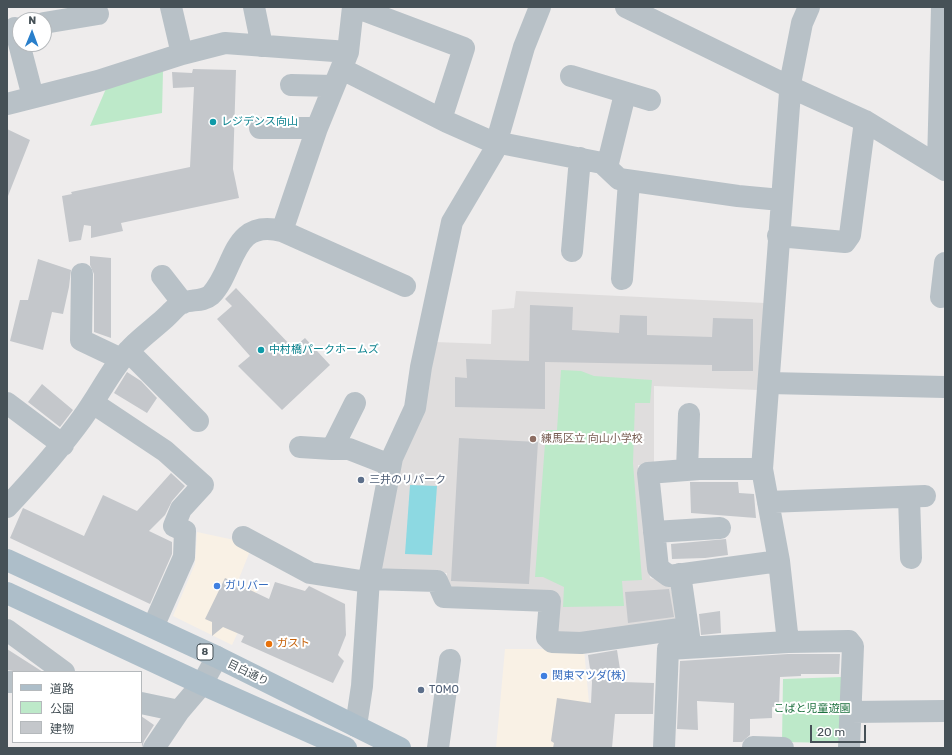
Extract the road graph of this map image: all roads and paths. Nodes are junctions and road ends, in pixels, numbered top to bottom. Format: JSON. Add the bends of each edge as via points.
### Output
{"nodes":[{"id":1,"x":171,"y":7,"type":"edge"},
{"id":2,"x":254,"y":7,"type":"edge"},
{"id":3,"x":354,"y":7,"type":"edge"},
{"id":4,"x":540,"y":7,"type":"edge"},
{"id":5,"x":626,"y":7,"type":"edge"},
{"id":6,"x":809,"y":7,"type":"edge"},
{"id":7,"x":942,"y":7,"type":"edge"},
{"id":8,"x":98,"y":14,"type":"dead end"},
{"id":9,"x":52,"y":22,"type":"edge"},
{"id":10,"x":262,"y":46,"type":"junction"},
{"id":11,"x":21,"y":52,"type":"edge"},
{"id":12,"x":182,"y":54,"type":"junction"},
{"id":13,"x":341,"y":69,"type":"junction"},
{"id":14,"x":572,"y":76,"type":"dead end"},
{"id":15,"x":291,"y":85,"type":"dead end"},
{"id":16,"x":790,"y":87,"type":"junction"},
{"id":17,"x":625,"y":94,"type":"junction"},
{"id":18,"x":34,"y":97,"type":"junction"},
{"id":19,"x":650,"y":100,"type":"dead end"},
{"id":20,"x":7,"y":104,"type":"edge"},
{"id":21,"x":441,"y":119,"type":"junction"},
{"id":22,"x":864,"y":121,"type":"junction"},
{"id":23,"x":260,"y":128,"type":"dead end"},
{"id":24,"x":317,"y":128,"type":"junction"},
{"id":25,"x":496,"y":142,"type":"junction"},
{"id":26,"x":580,"y":158,"type":"junction"},
{"id":27,"x":607,"y":167,"type":"junction"},
{"id":28,"x":941,"y":167,"type":"edge"},
{"id":29,"x":629,"y":181,"type":"junction"},
{"id":30,"x":781,"y":200,"type":"junction"},
{"id":31,"x":282,"y":231,"type":"junction"},
{"id":32,"x":778,"y":236,"type":"junction"},
{"id":33,"x":572,"y":251,"type":"dead end"},
{"id":34,"x":945,"y":263,"type":"edge"},
{"id":35,"x":82,"y":274,"type":"dead end"},
{"id":36,"x":162,"y":276,"type":"dead end"},
{"id":37,"x":622,"y":279,"type":"dead end"},
{"id":38,"x":405,"y":286,"type":"dead end"},
{"id":39,"x":941,"y":297,"type":"dead end"},
{"id":40,"x":183,"y":303,"type":"junction"},
{"id":41,"x":124,"y":355,"type":"junction"},
{"id":42,"x":769,"y":383,"type":"junction"},
{"id":43,"x":945,"y":387,"type":"edge"},
{"id":44,"x":7,"y":403,"type":"edge"},
{"id":45,"x":93,"y":403,"type":"junction"},
{"id":46,"x":355,"y":403,"type":"dead end"},
{"id":47,"x":689,"y":414,"type":"dead end"},
{"id":48,"x":198,"y":421,"type":"dead end"},
{"id":49,"x":63,"y":445,"type":"junction"},
{"id":50,"x":300,"y":447,"type":"dead end"},
{"id":51,"x":332,"y":449,"type":"junction"},
{"id":52,"x":390,"y":465,"type":"junction"},
{"id":53,"x":762,"y":469,"type":"junction"},
{"id":54,"x":687,"y":470,"type":"junction"},
{"id":55,"x":768,"y":502,"type":"junction"},
{"id":56,"x":7,"y":507,"type":"edge"},
{"id":57,"x":720,"y":528,"type":"dead end"},
{"id":58,"x":654,"y":532,"type":"junction"},
{"id":59,"x":243,"y":537,"type":"dead end"},
{"id":60,"x":911,"y":558,"type":"dead end"},
{"id":61,"x":7,"y":560,"type":"edge"},
{"id":62,"x":779,"y":561,"type":"junction"},
{"id":63,"x":680,"y":574,"type":"junction"},
{"id":64,"x":369,"y":578,"type":"junction"},
{"id":65,"x":7,"y":593,"type":"edge"},
{"id":66,"x":153,"y":628,"type":"junction"},
{"id":67,"x":7,"y":630,"type":"edge"},
{"id":68,"x":689,"y":638,"type":"junction"},
{"id":69,"x":788,"y":642,"type":"junction"},
{"id":70,"x":217,"y":657,"type":"junction"},
{"id":71,"x":450,"y":660,"type":"dead end"},
{"id":72,"x":54,"y":670,"type":"edge"},
{"id":73,"x":202,"y":684,"type":"junction"},
{"id":74,"x":142,"y":703,"type":"edge"},
{"id":75,"x":179,"y":711,"type":"junction"},
{"id":76,"x":945,"y":711,"type":"edge"},
{"id":77,"x":851,"y":712,"type":"junction"},
{"id":78,"x":356,"y":726,"type":"junction"},
{"id":79,"x":753,"y":747,"type":"edge"},
{"id":80,"x":154,"y":748,"type":"edge"},
{"id":81,"x":346,"y":748,"type":"edge"},
{"id":82,"x":400,"y":748,"type":"edge"},
{"id":83,"x":438,"y":748,"type":"edge"},
{"id":84,"x":664,"y":748,"type":"edge"},
{"id":85,"x":783,"y":748,"type":"edge"},
{"id":86,"x":849,"y":748,"type":"edge"}],
"edges":[{"from":1,"to":12,"type":"street"},
{"from":2,"to":10,"type":"street"},
{"from":3,"to":13,"type":"street"},
{"from":3,"to":21,"type":"street","via":[[464,48]]},
{"from":4,"to":25,"type":"street","via":[[524,47]]},
{"from":5,"to":16,"type":"street"},
{"from":6,"to":16,"type":"street","via":[[802,22]]},
{"from":7,"to":28,"type":"street"},
{"from":8,"to":9,"type":"street"},
{"from":10,"to":12,"type":"street","via":[[225,43]]},
{"from":10,"to":13,"type":"street"},
{"from":11,"to":18,"type":"street"},
{"from":12,"to":18,"type":"street"},
{"from":13,"to":15,"type":"street"},
{"from":13,"to":21,"type":"street"},
{"from":13,"to":24,"type":"street"},
{"from":14,"to":17,"type":"street"},
{"from":16,"to":22,"type":"street"},
{"from":16,"to":30,"type":"street"},
{"from":17,"to":19,"type":"street"},
{"from":17,"to":27,"type":"street"},
{"from":18,"to":20,"type":"street"},
{"from":21,"to":25,"type":"street"},
{"from":22,"to":28,"type":"street"},
{"from":22,"to":32,"type":"street","via":[[850,235],[845,242]]},
{"from":23,"to":24,"type":"street"},
{"from":24,"to":31,"type":"street"},
{"from":25,"to":26,"type":"street"},
{"from":25,"to":52,"type":"street","via":[[494,151],[452,222],[421,367],[415,408]]},
{"from":26,"to":27,"type":"street","via":[[602,163]]},
{"from":26,"to":33,"type":"street"},
{"from":27,"to":29,"type":"street","via":[[619,179]]},
{"from":29,"to":30,"type":"street"},
{"from":29,"to":37,"type":"street"},
{"from":30,"to":32,"type":"street"},
{"from":31,"to":38,"type":"street"},
{"from":31,"to":40,"type":"street","via":[[259,229],[250,232],[234,253],[210,296]]},
{"from":32,"to":42,"type":"street"},
{"from":34,"to":39,"type":"street"},
{"from":35,"to":41,"type":"street","via":[[80,340]]},
{"from":36,"to":40,"type":"street"},
{"from":40,"to":41,"type":"street"},
{"from":41,"to":45,"type":"street"},
{"from":41,"to":48,"type":"street"},
{"from":42,"to":43,"type":"street"},
{"from":42,"to":53,"type":"street"},
{"from":44,"to":49,"type":"street"},
{"from":45,"to":49,"type":"street"},
{"from":45,"to":66,"type":"street","via":[[165,451],[203,485],[181,509],[174,526],[184,531],[184,557]]},
{"from":46,"to":51,"type":"street"},
{"from":47,"to":54,"type":"street"},
{"from":49,"to":56,"type":"street"},
{"from":50,"to":51,"type":"street"},
{"from":51,"to":52,"type":"street","via":[[349,449]]},
{"from":52,"to":64,"type":"street"},
{"from":53,"to":54,"type":"street"},
{"from":53,"to":55,"type":"street"},
{"from":54,"to":58,"type":"street","via":[[648,473]]},
{"from":55,"to":60,"type":"street","via":[[917,497]]},
{"from":55,"to":62,"type":"street"},
{"from":57,"to":58,"type":"street"},
{"from":58,"to":63,"type":"street","via":[[658,568],[669,576]]},
{"from":59,"to":64,"type":"street","via":[[310,573],[361,581]]},
{"from":61,"to":66,"type":"main road","name":"目白通り","number":"8"},
{"from":62,"to":63,"type":"street"},
{"from":62,"to":69,"type":"street"},
{"from":63,"to":68,"type":"street"},
{"from":64,"to":68,"type":"street","via":[[437,581],[444,597],[550,601],[547,637],[552,642]]},
{"from":64,"to":78,"type":"street","via":[[362,686]]},
{"from":65,"to":73,"type":"main road"},
{"from":66,"to":70,"type":"main road","name":"目白通り","number":"8"},
{"from":67,"to":72,"type":"street"},
{"from":68,"to":69,"type":"street"},
{"from":68,"to":84,"type":"street","via":[[668,649]]},
{"from":69,"to":77,"type":"street","via":[[849,641],[853,646]]},
{"from":70,"to":73,"type":"street"},
{"from":70,"to":78,"type":"main road","name":"目白通り","number":"8"},
{"from":71,"to":83,"type":"street"},
{"from":73,"to":75,"type":"street"},
{"from":73,"to":81,"type":"main road"},
{"from":74,"to":75,"type":"street"},
{"from":75,"to":80,"type":"street"},
{"from":76,"to":77,"type":"street"},
{"from":77,"to":86,"type":"street"},
{"from":78,"to":82,"type":"main road","name":"目白通り","number":"8"},
{"from":79,"to":85,"type":"street"}]}
